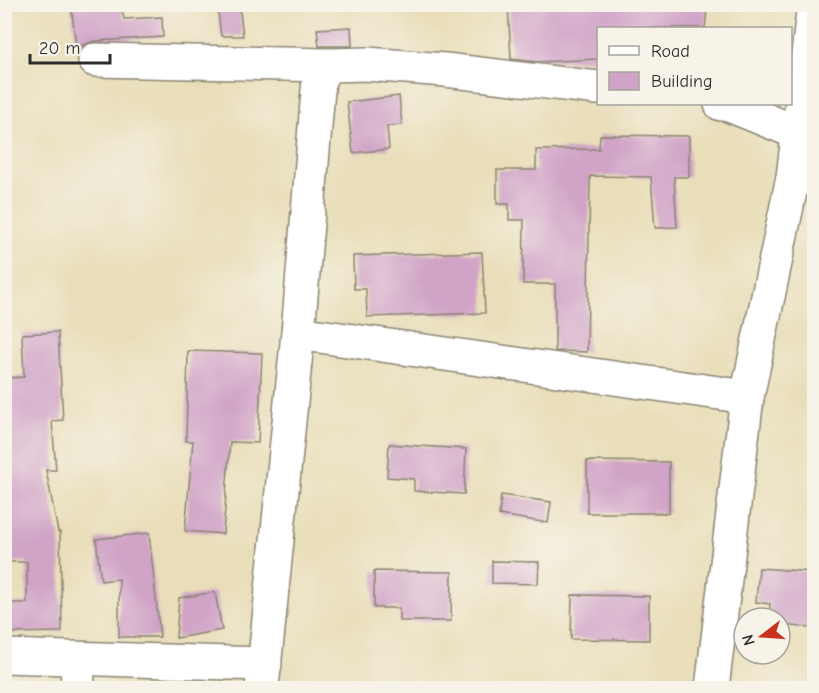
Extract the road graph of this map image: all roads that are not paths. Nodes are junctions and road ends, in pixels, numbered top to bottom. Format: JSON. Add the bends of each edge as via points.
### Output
{"nodes":[{"id":1,"x":814,"y":4,"type":"edge"},
{"id":2,"x":95,"y":60,"type":"dead end"},
{"id":3,"x":329,"y":65,"type":"junction"},
{"id":4,"x":597,"y":88,"type":"edge"},
{"id":5,"x":729,"y":105,"type":"edge"},
{"id":6,"x":798,"y":133,"type":"junction"},
{"id":7,"x":804,"y":177,"type":"edge"},
{"id":8,"x":298,"y":333,"type":"junction"},
{"id":9,"x":747,"y":397,"type":"junction"},
{"id":10,"x":4,"y":656,"type":"edge"},
{"id":11,"x":78,"y":674,"type":"edge"},
{"id":12,"x":263,"y":676,"type":"edge"},
{"id":13,"x":712,"y":688,"type":"edge"}],
"edges":[{"from":1,"to":6,"type":"street"},
{"from":2,"to":3,"type":"street"},
{"from":3,"to":4,"type":"street","via":[[445,70]]},
{"from":3,"to":8,"type":"street","via":[[319,78]]},
{"from":5,"to":6,"type":"street"},
{"from":6,"to":7,"type":"street"},
{"from":7,"to":9,"type":"street"},
{"from":8,"to":9,"type":"street"},
{"from":8,"to":12,"type":"street"},
{"from":9,"to":13,"type":"street"},
{"from":10,"to":11,"type":"street"},
{"from":11,"to":12,"type":"street"}]}
